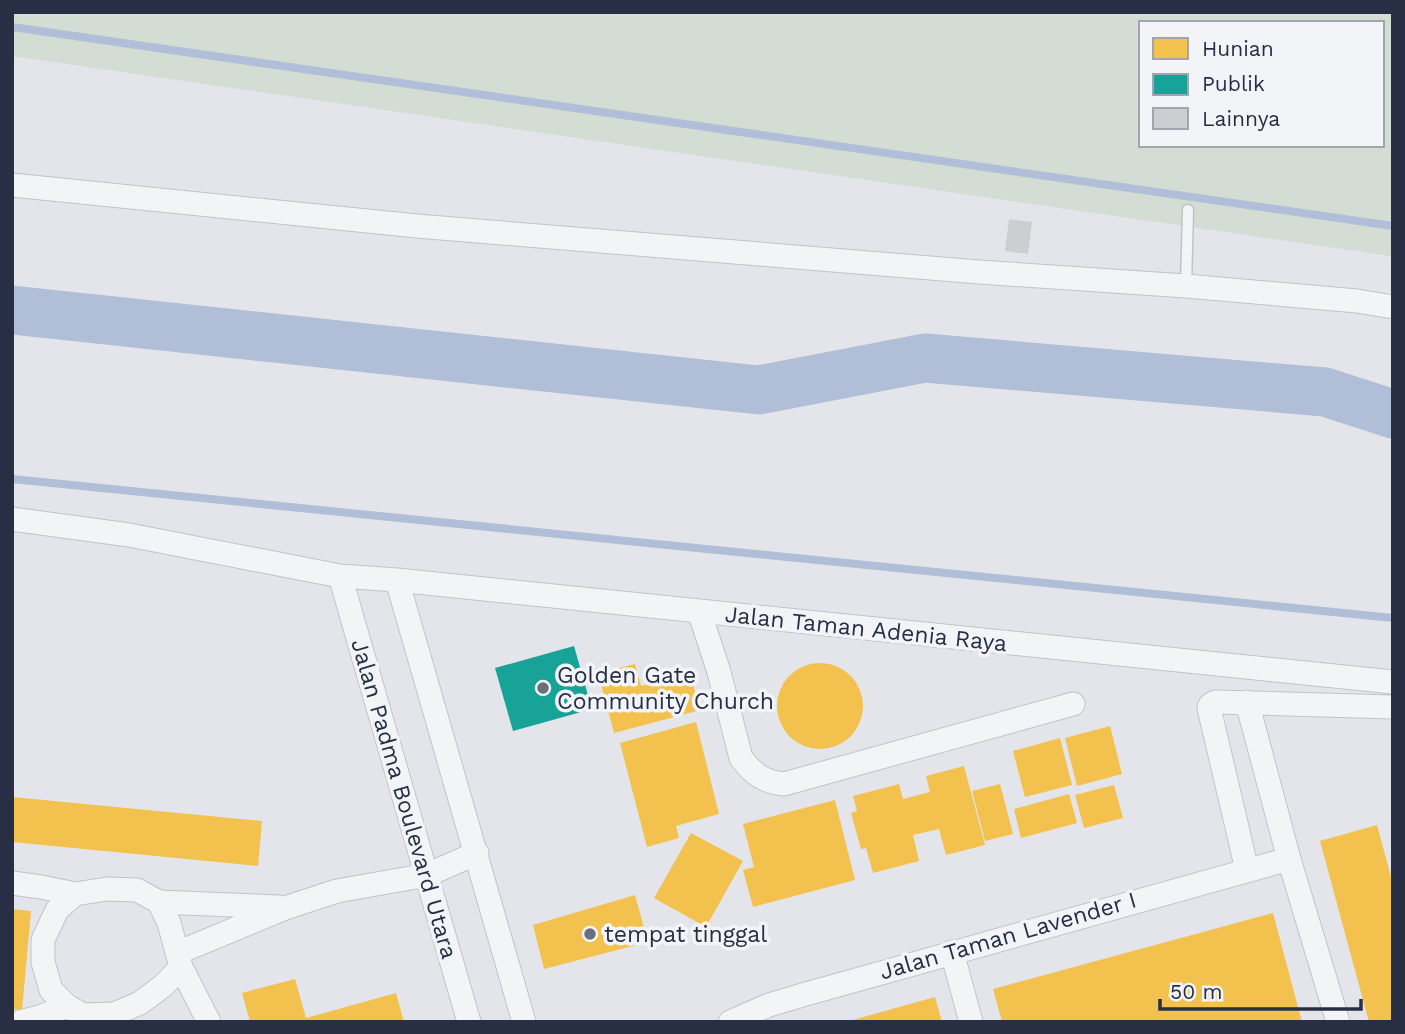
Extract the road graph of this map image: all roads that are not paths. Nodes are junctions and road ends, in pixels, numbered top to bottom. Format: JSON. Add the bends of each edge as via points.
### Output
{"nodes":[{"id":1,"x":12,"y":186,"type":"edge"},
{"id":2,"x":1188,"y":210,"type":"dead end"},
{"id":3,"x":1186,"y":286,"type":"junction"},
{"id":4,"x":1393,"y":307,"type":"edge"},
{"id":5,"x":12,"y":519,"type":"edge"},
{"id":6,"x":340,"y":576,"type":"junction"},
{"id":7,"x":397,"y":580,"type":"junction"},
{"id":8,"x":699,"y":611,"type":"junction"},
{"id":9,"x":1393,"y":682,"type":"edge"},
{"id":10,"x":1247,"y":702,"type":"junction"},
{"id":11,"x":1073,"y":704,"type":"dead end"},
{"id":12,"x":1393,"y":707,"type":"edge"},
{"id":13,"x":477,"y":853,"type":"junction"},
{"id":14,"x":1289,"y":859,"type":"junction"},
{"id":15,"x":1247,"y":870,"type":"junction"},
{"id":16,"x":427,"y":875,"type":"junction"},
{"id":17,"x":12,"y":883,"type":"edge"},
{"id":18,"x":75,"y":894,"type":"junction"},
{"id":19,"x":159,"y":902,"type":"junction"},
{"id":20,"x":288,"y":907,"type":"junction"},
{"id":21,"x":952,"y":952,"type":"junction"},
{"id":22,"x":179,"y":960,"type":"junction"},
{"id":23,"x":67,"y":1006,"type":"junction"},
{"id":24,"x":772,"y":1014,"type":"edge"},
{"id":25,"x":20,"y":1022,"type":"edge"},
{"id":26,"x":209,"y":1022,"type":"edge"},
{"id":27,"x":469,"y":1022,"type":"edge"},
{"id":28,"x":524,"y":1022,"type":"edge"},
{"id":29,"x":730,"y":1022,"type":"edge"},
{"id":30,"x":971,"y":1022,"type":"edge"},
{"id":31,"x":1338,"y":1022,"type":"edge"}],
"edges":[{"from":1,"to":3,"type":"street","via":[[416,226]]},
{"from":2,"to":3,"type":"lane"},
{"from":3,"to":4,"type":"street"},
{"from":5,"to":6,"type":"street","name":"Jalan Taman Adenia Raya","via":[[129,535]]},
{"from":6,"to":7,"type":"street","name":"Jalan Taman Adenia Raya"},
{"from":6,"to":16,"type":"street","name":"Jalan Padma Boulevard Utara"},
{"from":7,"to":8,"type":"street","name":"Jalan Taman Adenia Raya"},
{"from":7,"to":13,"type":"street"},
{"from":8,"to":9,"type":"street","name":"Jalan Taman Adenia Raya"},
{"from":8,"to":11,"type":"street","via":[[741,758],[759,778],[771,783],[784,784]]},
{"from":10,"to":12,"type":"street"},
{"from":10,"to":14,"type":"street"},
{"from":10,"to":15,"type":"street","via":[[1215,702],[1209,708]]},
{"from":13,"to":16,"type":"street"},
{"from":13,"to":28,"type":"street"},
{"from":14,"to":15,"type":"street","name":"Jalan Taman Lavender I"},
{"from":14,"to":31,"type":"street"},
{"from":15,"to":21,"type":"street","name":"Jalan Taman Lavender I"},
{"from":16,"to":20,"type":"street","via":[[337,891]]},
{"from":16,"to":27,"type":"street","name":"Jalan Padma Boulevard Utara"},
{"from":17,"to":18,"type":"street"},
{"from":18,"to":19,"type":"street","via":[[137,891]]},
{"from":18,"to":23,"type":"street","via":[[57,910],[43,940],[51,990]]},
{"from":19,"to":20,"type":"street"},
{"from":19,"to":22,"type":"street"},
{"from":20,"to":22,"type":"street"},
{"from":21,"to":24,"type":"street","name":"Jalan Taman Lavender I"},
{"from":21,"to":30,"type":"street"},
{"from":22,"to":23,"type":"street","via":[[164,985],[140,1003],[114,1014],[83,1015]]},
{"from":22,"to":26,"type":"street"},
{"from":23,"to":25,"type":"street"},
{"from":24,"to":29,"type":"street","name":"Jalan Taman Lavender I"}]}
